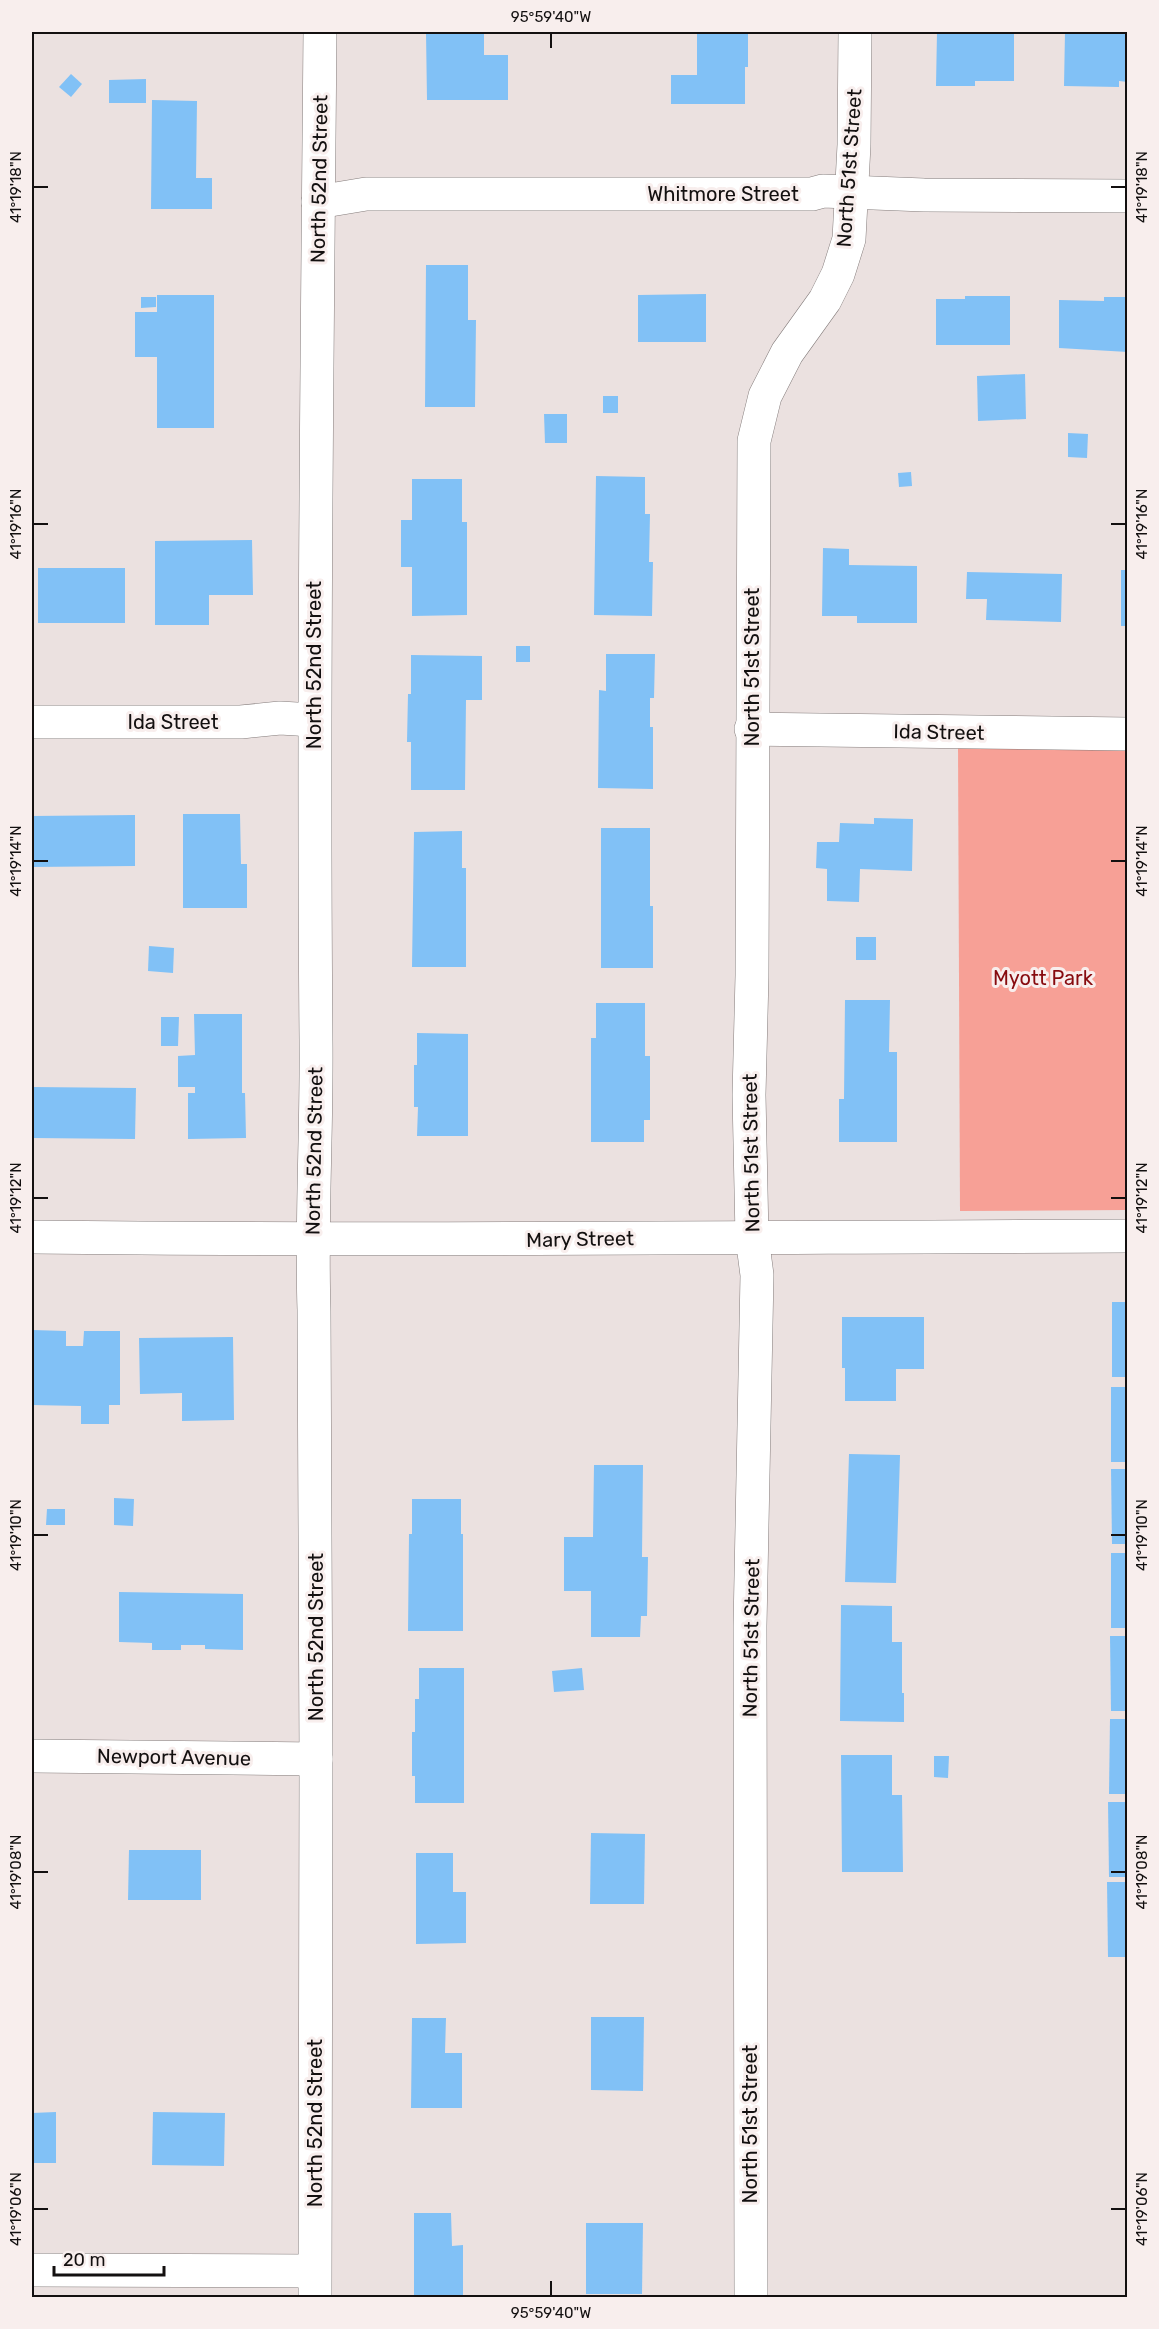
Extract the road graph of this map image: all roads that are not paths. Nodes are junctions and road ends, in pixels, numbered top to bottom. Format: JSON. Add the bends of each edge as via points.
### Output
{"nodes":[{"id":1,"x":320,"y":32,"type":"edge"},
{"id":2,"x":855,"y":32,"type":"edge"},
{"id":3,"x":851,"y":192,"type":"junction"},
{"id":4,"x":1128,"y":196,"type":"edge"},
{"id":5,"x":318,"y":201,"type":"junction"},
{"id":6,"x":313,"y":720,"type":"junction"},
{"id":7,"x":32,"y":722,"type":"edge"},
{"id":8,"x":751,"y":729,"type":"junction"},
{"id":9,"x":1128,"y":734,"type":"edge"},
{"id":10,"x":1128,"y":1236,"type":"edge"},
{"id":11,"x":752,"y":1237,"type":"junction"},
{"id":12,"x":32,"y":1238,"type":"edge"},
{"id":13,"x":312,"y":1240,"type":"junction"},
{"id":14,"x":32,"y":1756,"type":"edge"},
{"id":15,"x":316,"y":1759,"type":"junction"},
{"id":16,"x":32,"y":2270,"type":"edge"},
{"id":17,"x":315,"y":2284,"type":"edge"},
{"id":18,"x":751,"y":2298,"type":"edge"}],
"edges":[{"from":1,"to":5,"type":"street","name":"North 52nd Street"},
{"from":2,"to":3,"type":"street","name":"North 51st Street"},
{"from":3,"to":4,"type":"street","name":"Whitmore Street"},
{"from":3,"to":5,"type":"street","name":"Whitmore Street","via":[[366,194]]},
{"from":3,"to":8,"type":"street","name":"North 51st Street","via":[[849,238],[838,274],[825,300],[787,353],[765,396],[754,441]]},
{"from":5,"to":6,"type":"street","name":"North 52nd Street"},
{"from":6,"to":7,"type":"street","name":"Ida Street"},
{"from":6,"to":13,"type":"street","name":"North 52nd Street","via":[[316,1068]]},
{"from":8,"to":9,"type":"street","name":"Ida Street"},
{"from":8,"to":11,"type":"street","name":"North 51st Street"},
{"from":10,"to":11,"type":"street","name":"Mary Street"},
{"from":11,"to":13,"type":"street","name":"Mary Street"},
{"from":11,"to":18,"type":"street","name":"North 51st Street","via":[[757,1275],[750,1626]]},
{"from":12,"to":13,"type":"street","name":"Mary Street"},
{"from":13,"to":15,"type":"street","name":"North 52nd Street"},
{"from":14,"to":15,"type":"street","name":"Newport Avenue"},
{"from":15,"to":17,"type":"street","name":"North 52nd Street"},
{"from":16,"to":17,"type":"street"}]}
